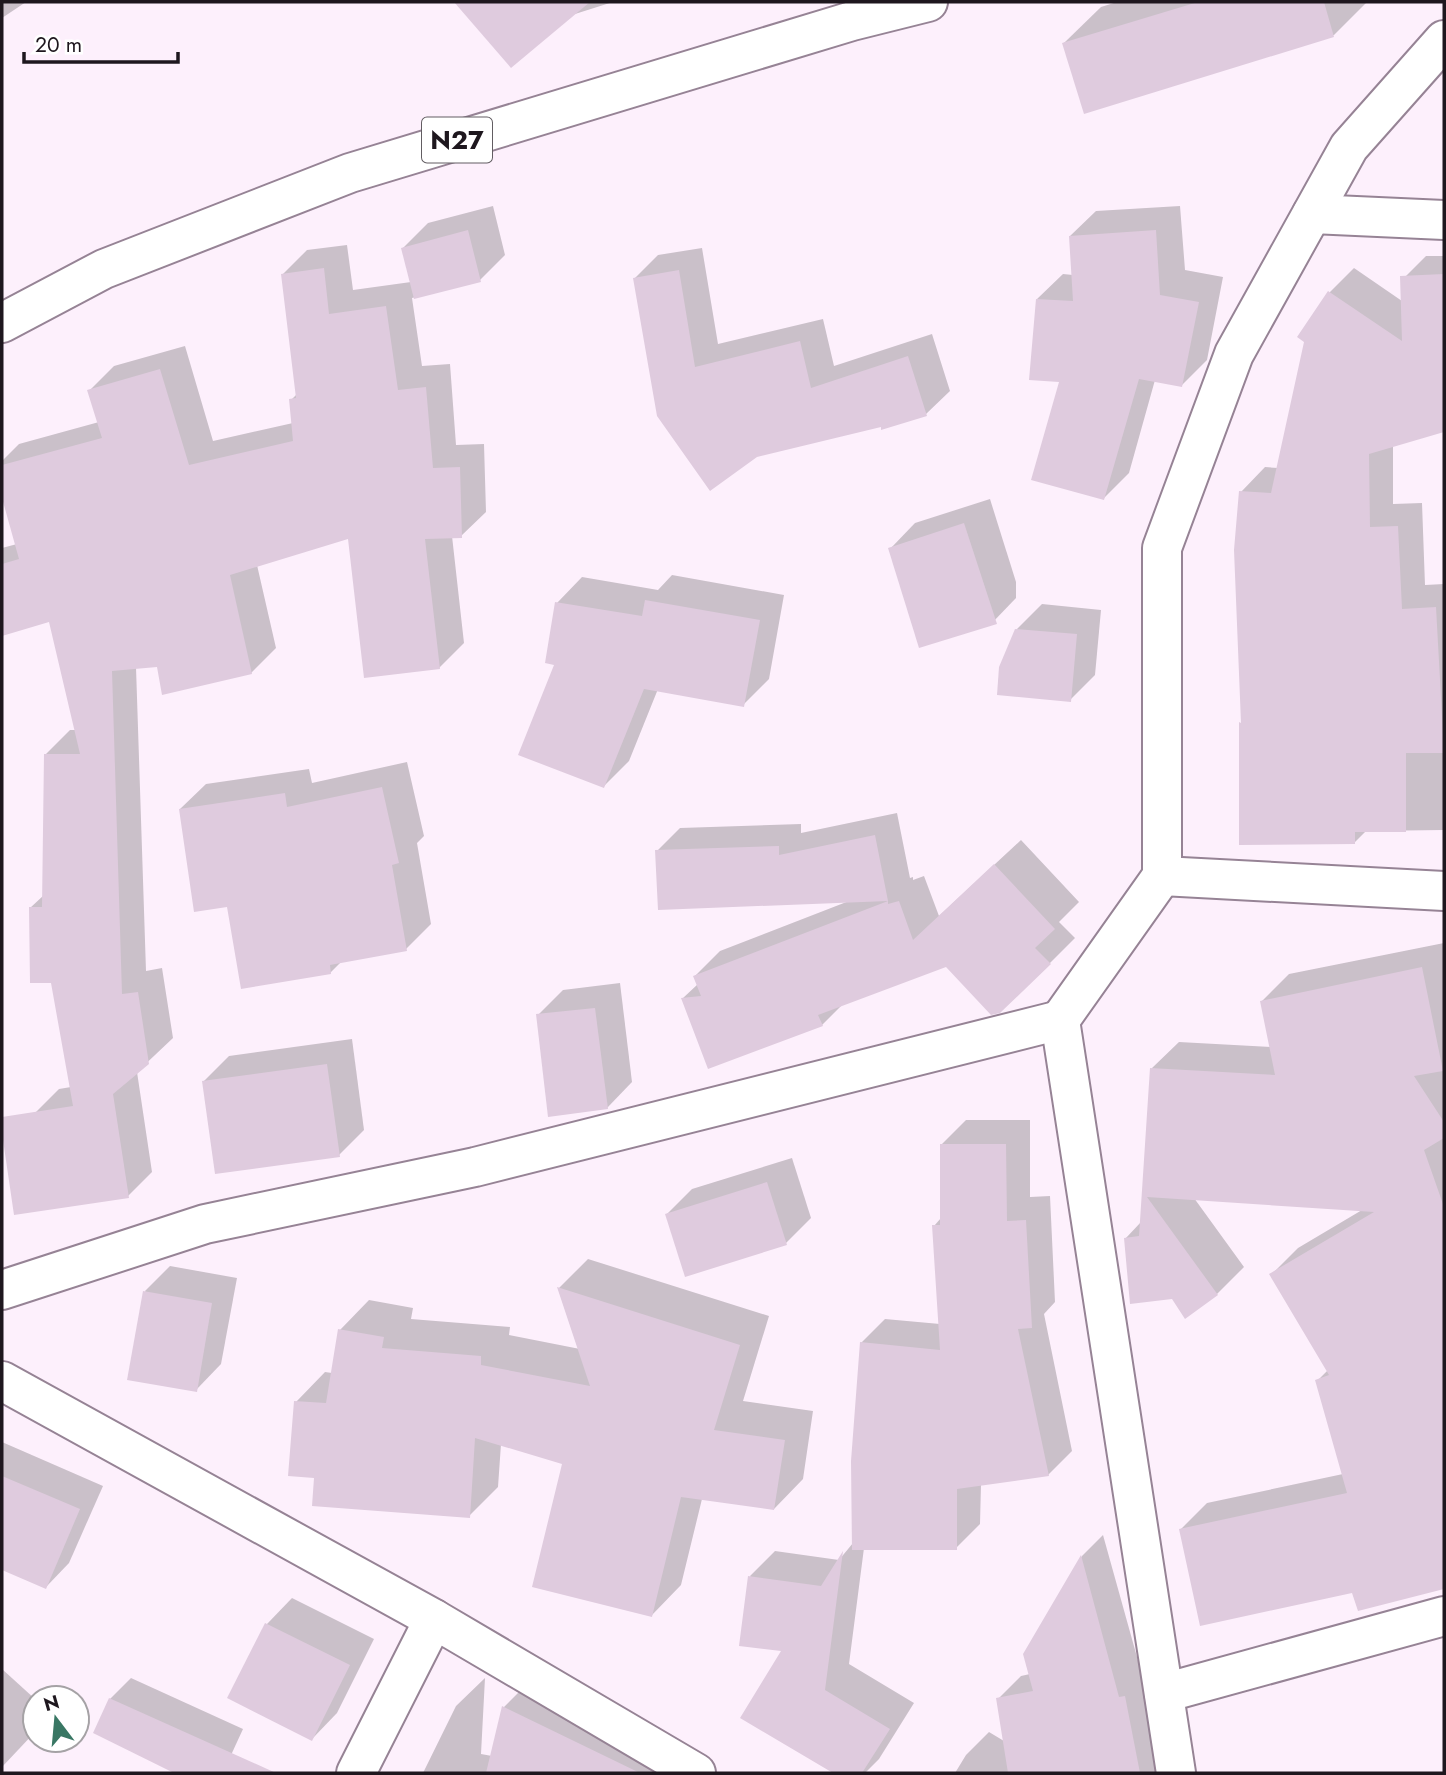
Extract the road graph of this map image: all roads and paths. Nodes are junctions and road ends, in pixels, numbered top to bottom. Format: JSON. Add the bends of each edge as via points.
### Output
{"nodes":[{"id":1,"x":928,"y":2,"type":"edge"},
{"id":2,"x":1444,"y":40,"type":"edge"},
{"id":3,"x":1312,"y":214,"type":"junction"},
{"id":4,"x":1444,"y":220,"type":"edge"},
{"id":5,"x":2,"y":323,"type":"edge"},
{"id":6,"x":1162,"y":876,"type":"junction"},
{"id":7,"x":1444,"y":891,"type":"edge"},
{"id":8,"x":1060,"y":1020,"type":"junction"},
{"id":9,"x":2,"y":1290,"type":"edge"},
{"id":10,"x":2,"y":1381,"type":"edge"},
{"id":11,"x":1444,"y":1616,"type":"edge"},
{"id":12,"x":434,"y":1619,"type":"junction"},
{"id":13,"x":1164,"y":1693,"type":"junction"},
{"id":14,"x":356,"y":1773,"type":"edge"},
{"id":15,"x":696,"y":1773,"type":"edge"},
{"id":16,"x":1176,"y":1773,"type":"edge"}],
"edges":[{"from":1,"to":5,"type":"street","number":"N27","via":[[350,173],[104,269]]},
{"from":2,"to":3,"type":"street","via":[[1349,147]]},
{"from":3,"to":4,"type":"street"},
{"from":3,"to":6,"type":"street","via":[[1234,354],[1163,548]]},
{"from":6,"to":7,"type":"street"},
{"from":6,"to":8,"type":"street"},
{"from":8,"to":9,"type":"street","via":[[475,1167],[205,1224]]},
{"from":8,"to":13,"type":"street"},
{"from":10,"to":12,"type":"street"},
{"from":11,"to":13,"type":"street"},
{"from":12,"to":14,"type":"street"},
{"from":12,"to":15,"type":"street"},
{"from":13,"to":16,"type":"street"}]}
